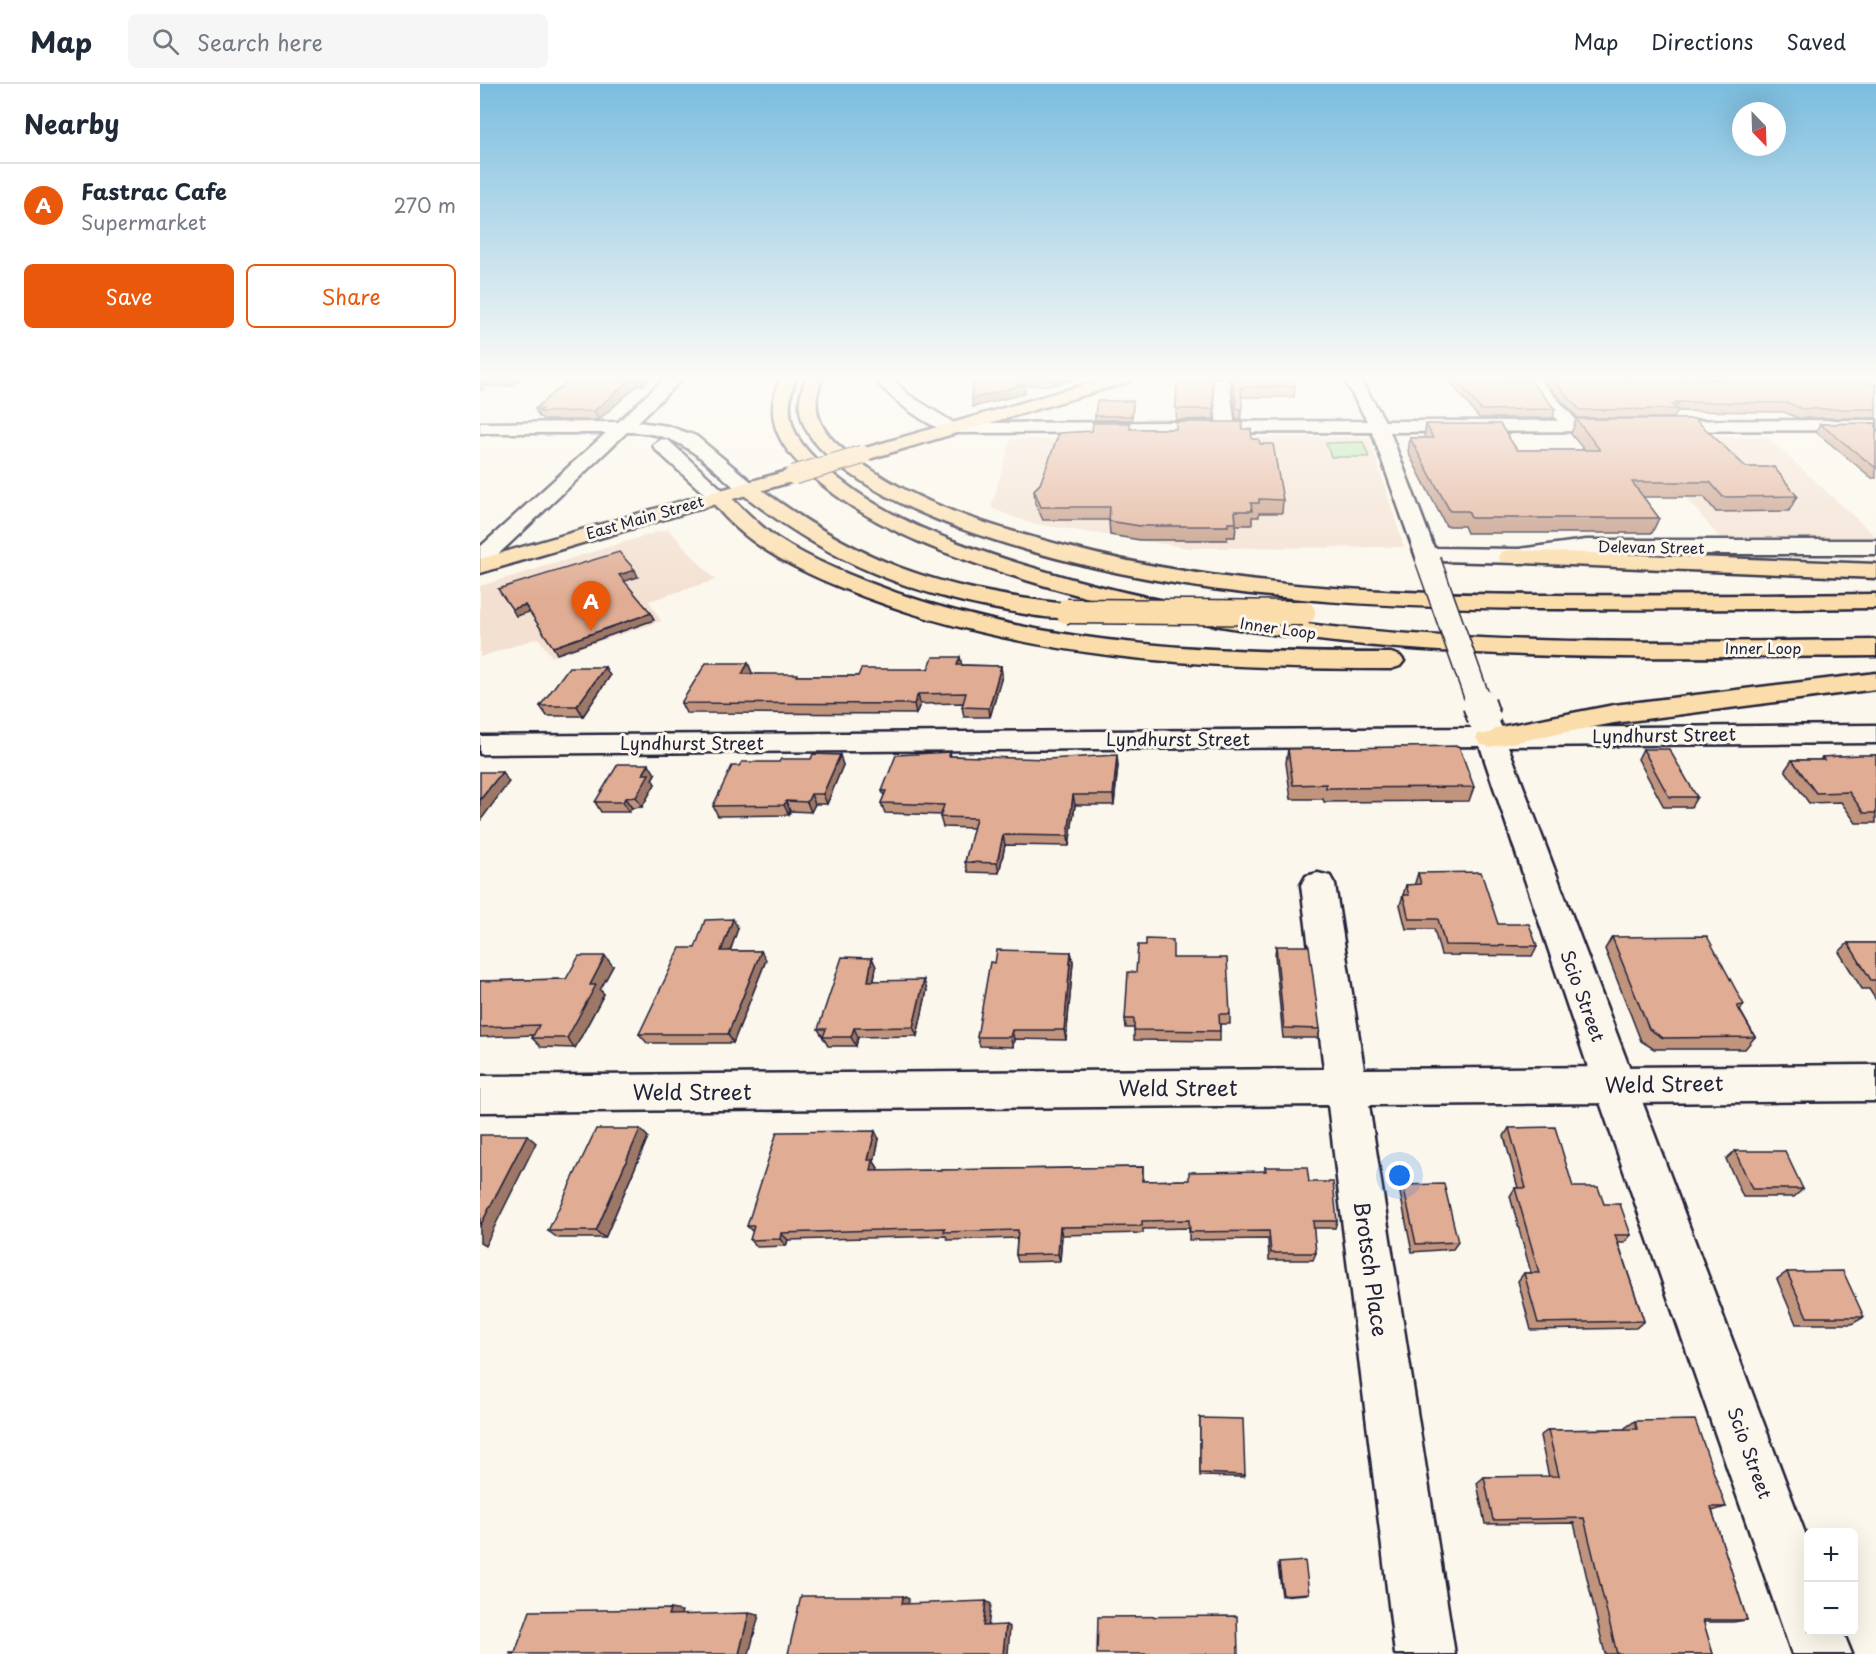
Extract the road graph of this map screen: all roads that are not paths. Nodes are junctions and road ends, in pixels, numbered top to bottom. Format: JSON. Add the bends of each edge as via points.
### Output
{"nodes":[{"id":1,"x":595,"y":452,"type":"edge"},
{"id":2,"x":669,"y":452,"type":"edge"},
{"id":3,"x":704,"y":452,"type":"edge"},
{"id":4,"x":801,"y":452,"type":"edge"},
{"id":5,"x":835,"y":452,"type":"edge"},
{"id":6,"x":871,"y":452,"type":"edge"},
{"id":7,"x":1388,"y":452,"type":"edge"},
{"id":8,"x":747,"y":488,"type":"junction"},
{"id":9,"x":719,"y":497,"type":"junction"},
{"id":10,"x":1876,"y":547,"type":"edge"},
{"id":11,"x":1427,"y":557,"type":"junction"},
{"id":12,"x":1509,"y":557,"type":"junction"},
{"id":13,"x":480,"y":559,"type":"edge"},
{"id":14,"x":480,"y":566,"type":"edge"},
{"id":15,"x":1876,"y":571,"type":"edge"},
{"id":16,"x":1876,"y":601,"type":"edge"},
{"id":17,"x":1729,"y":602,"type":"junction"},
{"id":18,"x":1876,"y":648,"type":"edge"},
{"id":19,"x":1876,"y":681,"type":"edge"},
{"id":20,"x":1487,"y":728,"type":"junction"},
{"id":21,"x":1876,"y":734,"type":"edge"},
{"id":22,"x":480,"y":745,"type":"edge"},
{"id":23,"x":1318,"y":885,"type":"dead end"},
{"id":24,"x":1876,"y":1083,"type":"edge"},
{"id":25,"x":1614,"y":1085,"type":"junction"},
{"id":26,"x":1347,"y":1088,"type":"junction"},
{"id":27,"x":480,"y":1094,"type":"edge"},
{"id":28,"x":1804,"y":1602,"type":"edge"},
{"id":29,"x":1815,"y":1636,"type":"edge"},
{"id":30,"x":1425,"y":1654,"type":"edge"},
{"id":31,"x":1822,"y":1654,"type":"edge"}],
"edges":[{"from":1,"to":13,"type":"street"},
{"from":2,"to":9,"type":"street"},
{"from":3,"to":8,"type":"street"},
{"from":4,"to":18,"type":"main road","name":"Inner Loop","via":[[843,491],[903,525],[976,556],[1035,577],[1136,604],[1281,631],[1419,644],[1545,649]]},
{"from":5,"to":17,"type":"main road","via":[[900,494],[951,517],[1083,558],[1183,579],[1332,596],[1492,602]]},
{"from":6,"to":8,"type":"main road","name":"East Main Street","bridge":true},
{"from":7,"to":11,"type":"street","name":"Scio Street"},
{"from":8,"to":9,"type":"main road","name":"East Main Street"},
{"from":8,"to":17,"type":"main road","bridge":true,"via":[[818,540],[872,567],[978,599],[1067,611],[1507,611]]},
{"from":9,"to":14,"type":"main road","name":"East Main Street"},
{"from":9,"to":18,"type":"main road","via":[[774,546],[862,588],[981,626],[1094,647],[1297,661],[1570,659]]},
{"from":10,"to":12,"type":"street","name":"Delevan Street","via":[[1586,547]]},
{"from":11,"to":12,"type":"street","name":"Delevan Street"},
{"from":11,"to":20,"type":"street","name":"Scio Street","bridge":true},
{"from":12,"to":15,"type":"main road"},
{"from":16,"to":17,"type":"main road"},
{"from":19,"to":20,"type":"main road"},
{"from":20,"to":21,"type":"street","name":"Lyndhurst Street"},
{"from":20,"to":22,"type":"street","name":"Lyndhurst Street"},
{"from":20,"to":25,"type":"street","name":"Scio Street"},
{"from":23,"to":26,"type":"street","name":"Brotsch Place"},
{"from":24,"to":25,"type":"street","name":"Weld Street"},
{"from":25,"to":26,"type":"street","name":"Weld Street"},
{"from":25,"to":28,"type":"street","name":"Scio Street"},
{"from":26,"to":27,"type":"street","name":"Weld Street"},
{"from":26,"to":30,"type":"street","name":"Brotsch Place"},
{"from":29,"to":31,"type":"street"}]}
